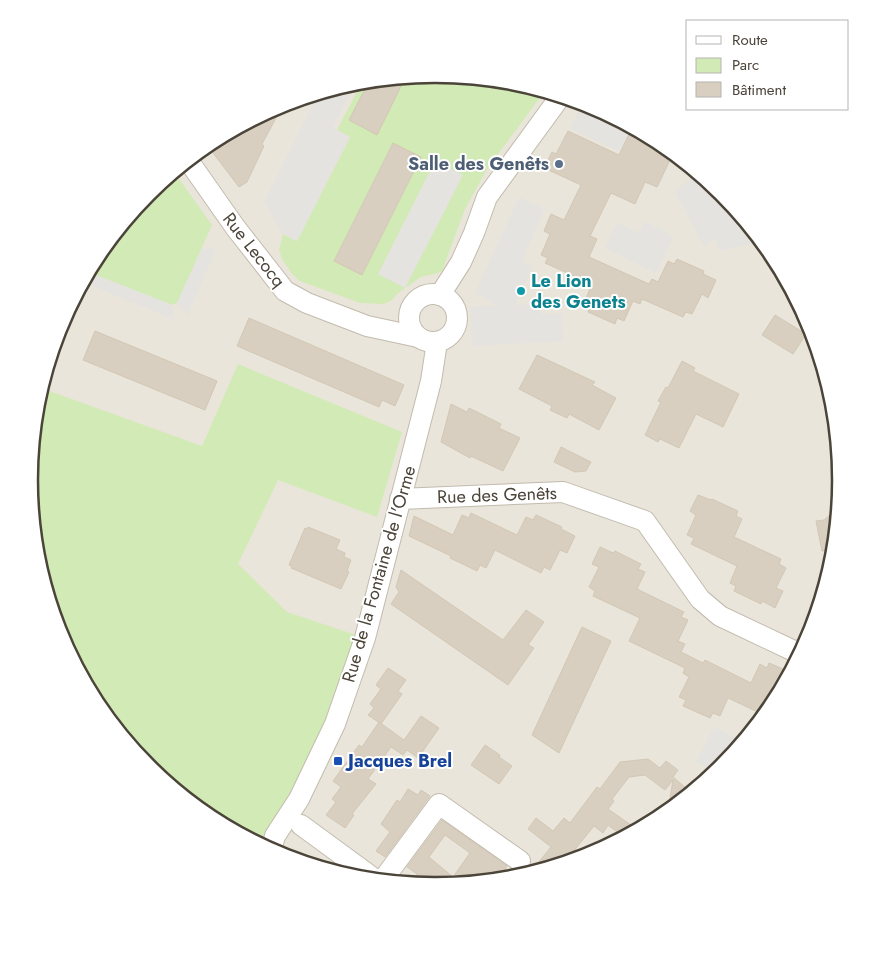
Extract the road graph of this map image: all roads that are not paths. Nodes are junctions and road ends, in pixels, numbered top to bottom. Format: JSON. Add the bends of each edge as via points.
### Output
{"nodes":[{"id":1,"x":556,"y":103,"type":"edge"},
{"id":2,"x":193,"y":166,"type":"edge"},
{"id":3,"x":447,"y":302,"type":"junction"},
{"id":4,"x":410,"y":310,"type":"junction"},
{"id":5,"x":367,"y":326,"type":"junction"},
{"id":6,"x":427,"y":339,"type":"junction"},
{"id":7,"x":400,"y":499,"type":"junction"},
{"id":8,"x":793,"y":651,"type":"edge"},
{"id":9,"x":299,"y":799,"type":"junction"},
{"id":10,"x":301,"y":824,"type":"junction"},
{"id":11,"x":274,"y":843,"type":"edge"},
{"id":12,"x":279,"y":845,"type":"edge"},
{"id":13,"x":520,"y":862,"type":"dead end"},
{"id":14,"x":364,"y":871,"type":"edge"},
{"id":15,"x":387,"y":874,"type":"edge"}],
"edges":[{"from":1,"to":3,"type":"street","via":[[487,197],[468,261]]},
{"from":2,"to":5,"type":"street","name":"Rue Lecocq","via":[[285,291]]},
{"from":3,"to":4,"type":"street","via":[[433,294],[419,299]]},
{"from":3,"to":6,"type":"street","via":[[457,320],[455,327],[444,339]]},
{"from":4,"to":5,"type":"street","via":[[391,320]]},
{"from":4,"to":6,"type":"street","via":[[410,325]]},
{"from":5,"to":6,"type":"street","name":"Rue Lecocq"},
{"from":6,"to":7,"type":"street","name":"Rue de la Fontaine de l'Orme","via":[[431,381]]},
{"from":7,"to":8,"type":"street","name":"Rue des Genêts","via":[[563,492],[645,521],[708,608]]},
{"from":7,"to":9,"type":"street","name":"Rue de la Fontaine de l'Orme","via":[[365,638],[335,724]]},
{"from":9,"to":10,"type":"street","name":"Rue de la Fontaine de l'Orme"},
{"from":9,"to":11,"type":"street","name":"Rue de la Fontaine de l'Orme"},
{"from":10,"to":12,"type":"street","name":"Rue de la Fontaine de l'Orme"},
{"from":10,"to":14,"type":"street"},
{"from":13,"to":15,"type":"street","via":[[438,804]]}]}
